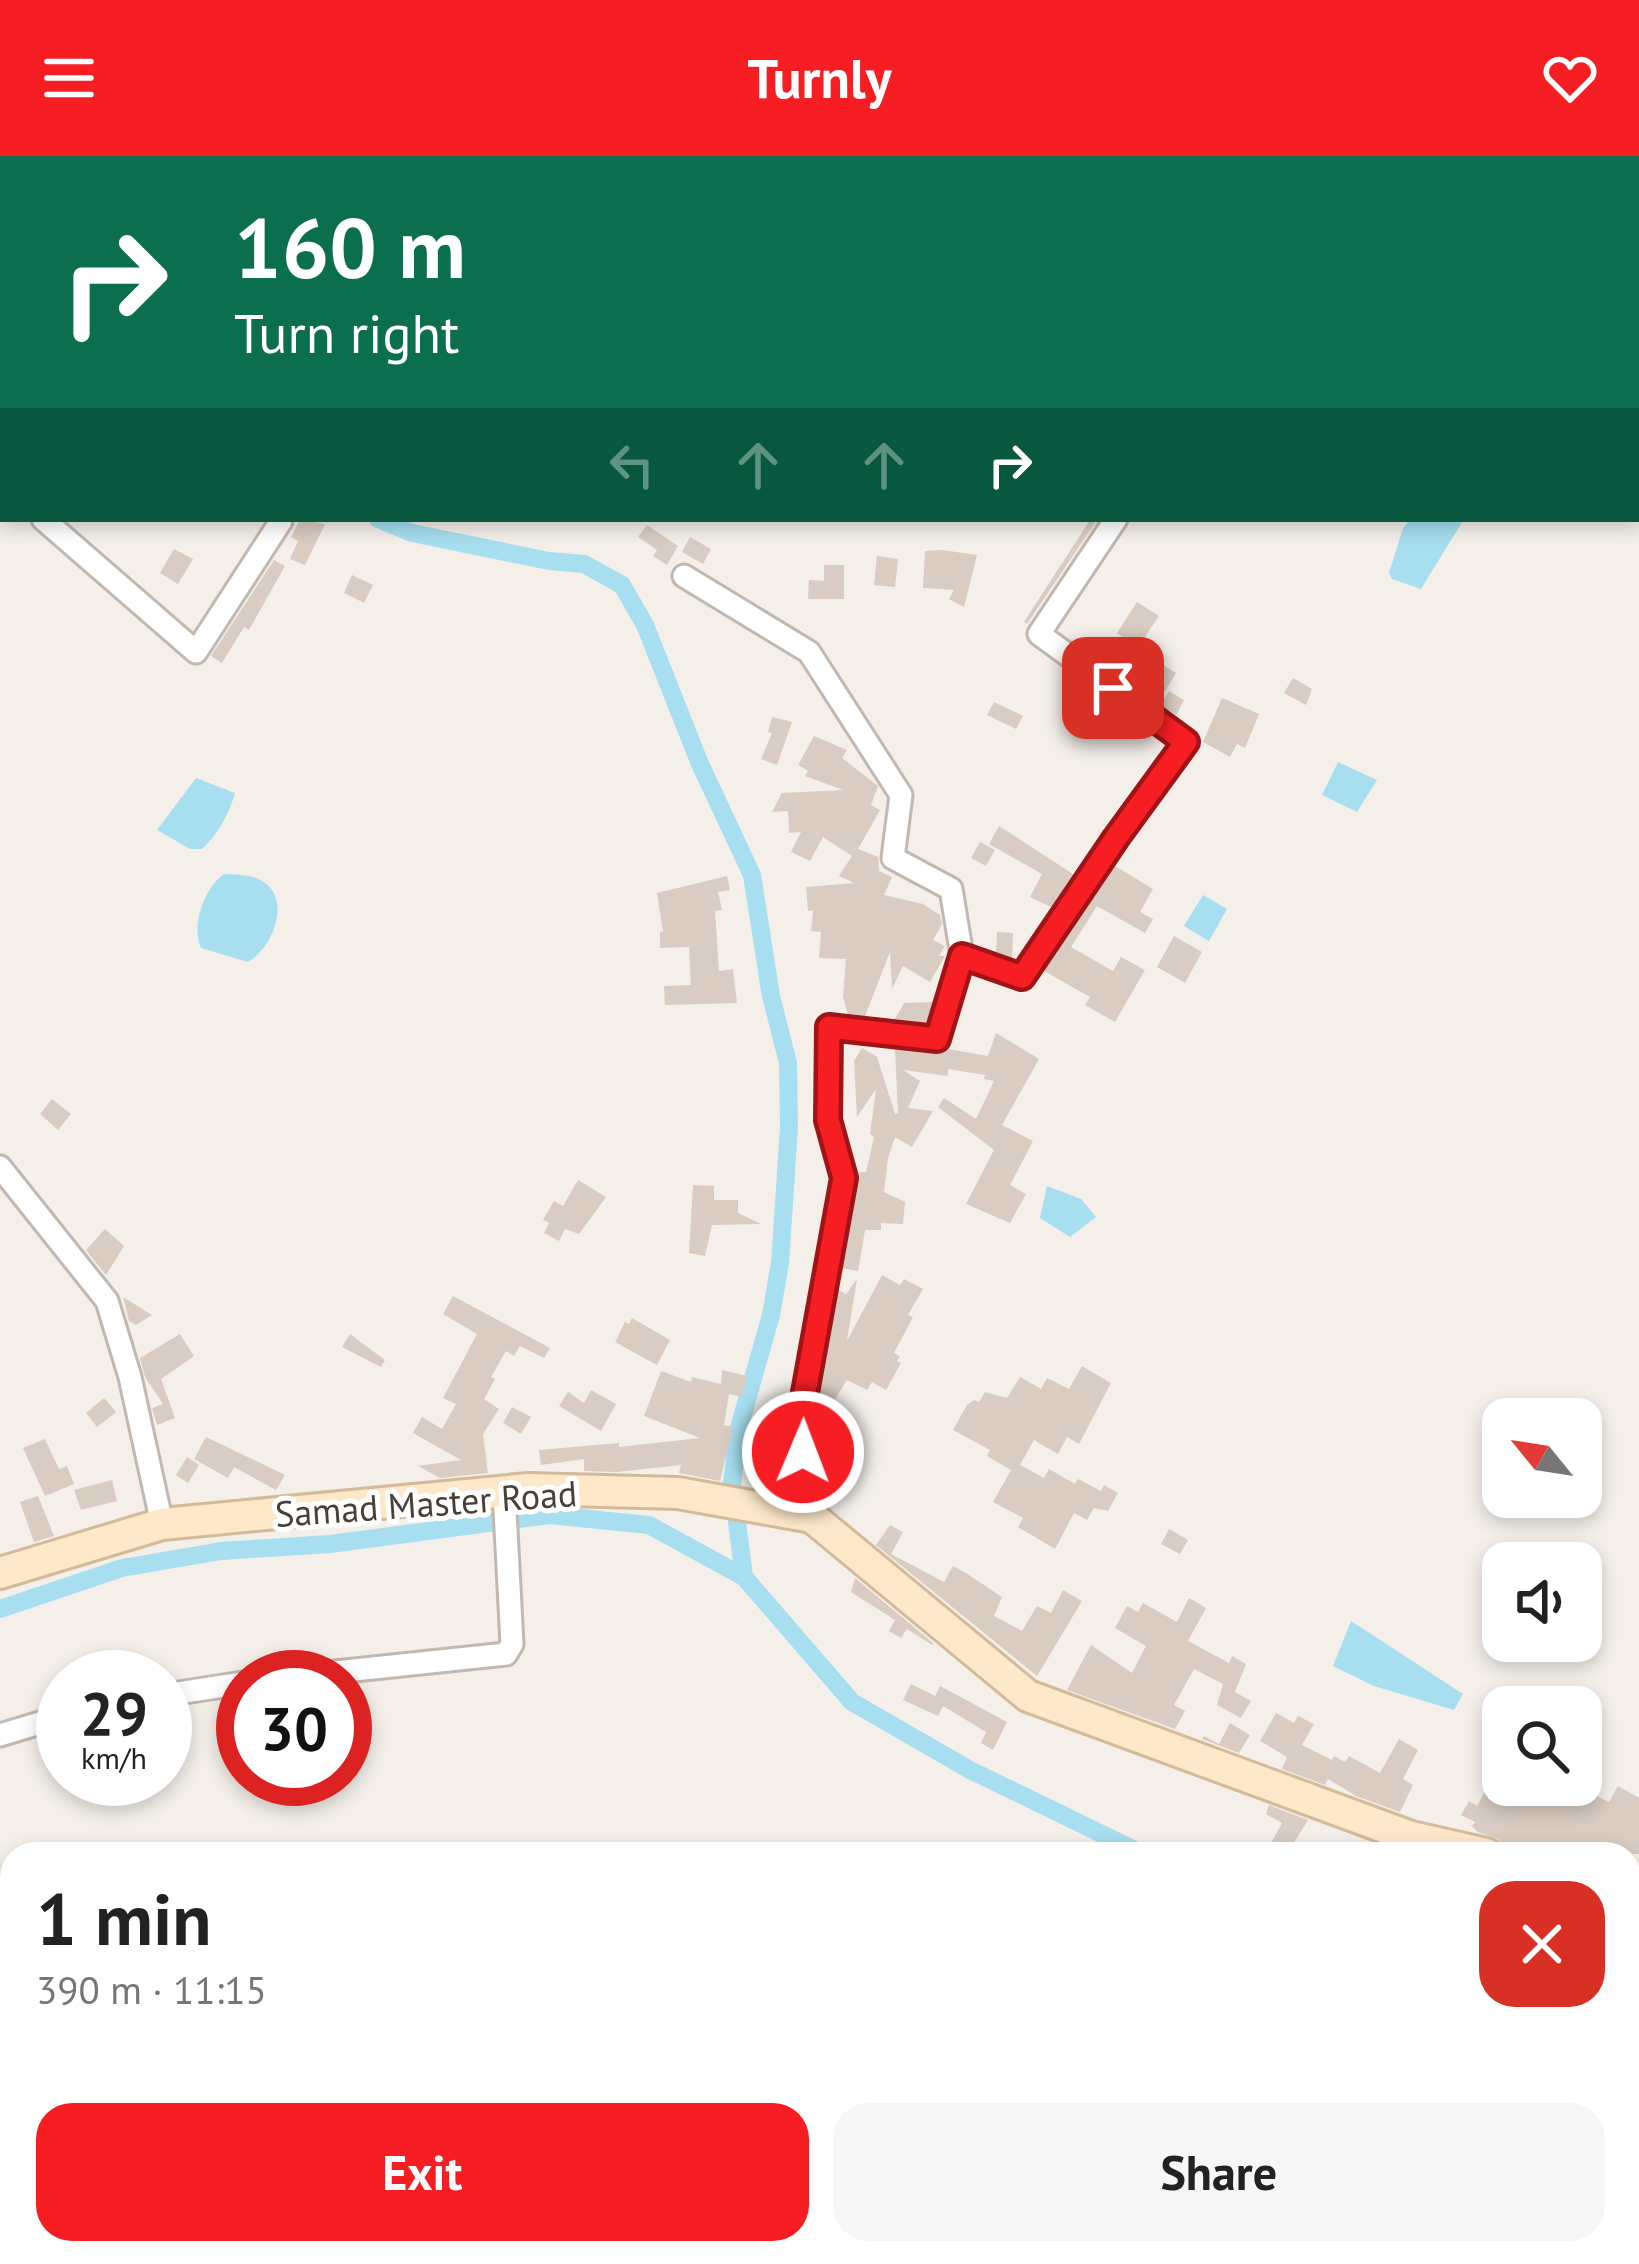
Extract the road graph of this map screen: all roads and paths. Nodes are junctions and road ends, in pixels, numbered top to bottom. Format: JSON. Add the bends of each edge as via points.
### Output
{"nodes":[{"id":1,"x":46,"y":522,"type":"edge"},
{"id":2,"x":280,"y":522,"type":"edge"},
{"id":3,"x":1114,"y":522,"type":"edge"},
{"id":4,"x":684,"y":575,"type":"dead end"},
{"id":5,"x":962,"y":956,"type":"junction"},
{"id":6,"x":0,"y":1167,"type":"edge"},
{"id":7,"x":505,"y":1500,"type":"junction"},
{"id":8,"x":812,"y":1517,"type":"junction"},
{"id":9,"x":162,"y":1524,"type":"junction"},
{"id":10,"x":0,"y":1573,"type":"edge"},
{"id":11,"x":372,"y":1668,"type":"edge"},
{"id":12,"x":36,"y":1724,"type":"edge"},
{"id":13,"x":0,"y":1735,"type":"edge"},
{"id":14,"x":1430,"y":1842,"type":"edge"}],
"edges":[{"from":1,"to":2,"type":"street","via":[[196,652]]},
{"from":3,"to":5,"type":"street","via":[[1039,634],[1186,742],[1022,977]]},
{"from":4,"to":5,"type":"street","via":[[809,652],[902,795],[893,858],[951,889]]},
{"from":5,"to":8,"type":"street","via":[[937,1039],[829,1027],[828,1120],[844,1178],[800,1420]]},
{"from":6,"to":9,"type":"street","via":[[107,1301]]},
{"from":7,"to":8,"type":"street","name":"Samad Master Road","via":[[678,1492]]},
{"from":7,"to":9,"type":"street","name":"Samad Master Road"},
{"from":7,"to":11,"type":"street","via":[[512,1644],[506,1654]]},
{"from":8,"to":14,"type":"street","name":"Samad Master Road","via":[[1028,1696]]},
{"from":9,"to":10,"type":"street","name":"Samad Master Road"},
{"from":12,"to":13,"type":"street"}]}
